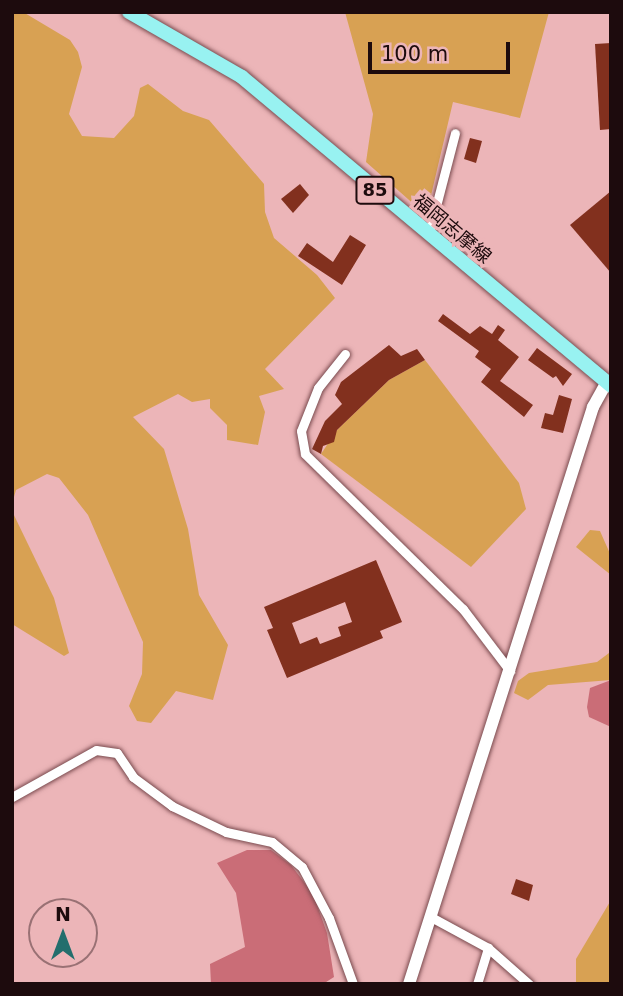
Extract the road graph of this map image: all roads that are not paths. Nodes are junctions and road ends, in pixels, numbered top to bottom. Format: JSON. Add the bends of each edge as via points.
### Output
{"nodes":[{"id":1,"x":128,"y":12,"type":"edge"},
{"id":2,"x":455,"y":133,"type":"dead end"},
{"id":3,"x":429,"y":233,"type":"junction"},
{"id":4,"x":345,"y":354,"type":"dead end"},
{"id":5,"x":609,"y":383,"type":"edge"},
{"id":6,"x":510,"y":671,"type":"junction"},
{"id":7,"x":12,"y":797,"type":"edge"},
{"id":8,"x":431,"y":917,"type":"junction"},
{"id":9,"x":488,"y":948,"type":"junction"},
{"id":10,"x":353,"y":984,"type":"edge"},
{"id":11,"x":409,"y":984,"type":"edge"},
{"id":12,"x":477,"y":984,"type":"edge"},
{"id":13,"x":529,"y":984,"type":"edge"}],
"edges":[{"from":1,"to":3,"type":"main road","name":"福岡志摩線","number":"85","via":[[242,77]]},
{"from":2,"to":3,"type":"street"},
{"from":3,"to":5,"type":"main road","name":"福岡志摩線","number":"85"},
{"from":4,"to":6,"type":"street","via":[[318,388],[301,431],[305,454],[463,609]]},
{"from":5,"to":6,"type":"street","via":[[593,407]]},
{"from":6,"to":8,"type":"street"},
{"from":7,"to":10,"type":"street","via":[[96,750],[117,753],[133,777],[173,806],[226,832],[272,842],[302,867],[329,918]]},
{"from":8,"to":9,"type":"street"},
{"from":8,"to":11,"type":"street"},
{"from":9,"to":12,"type":"street"},
{"from":9,"to":13,"type":"street"}]}
